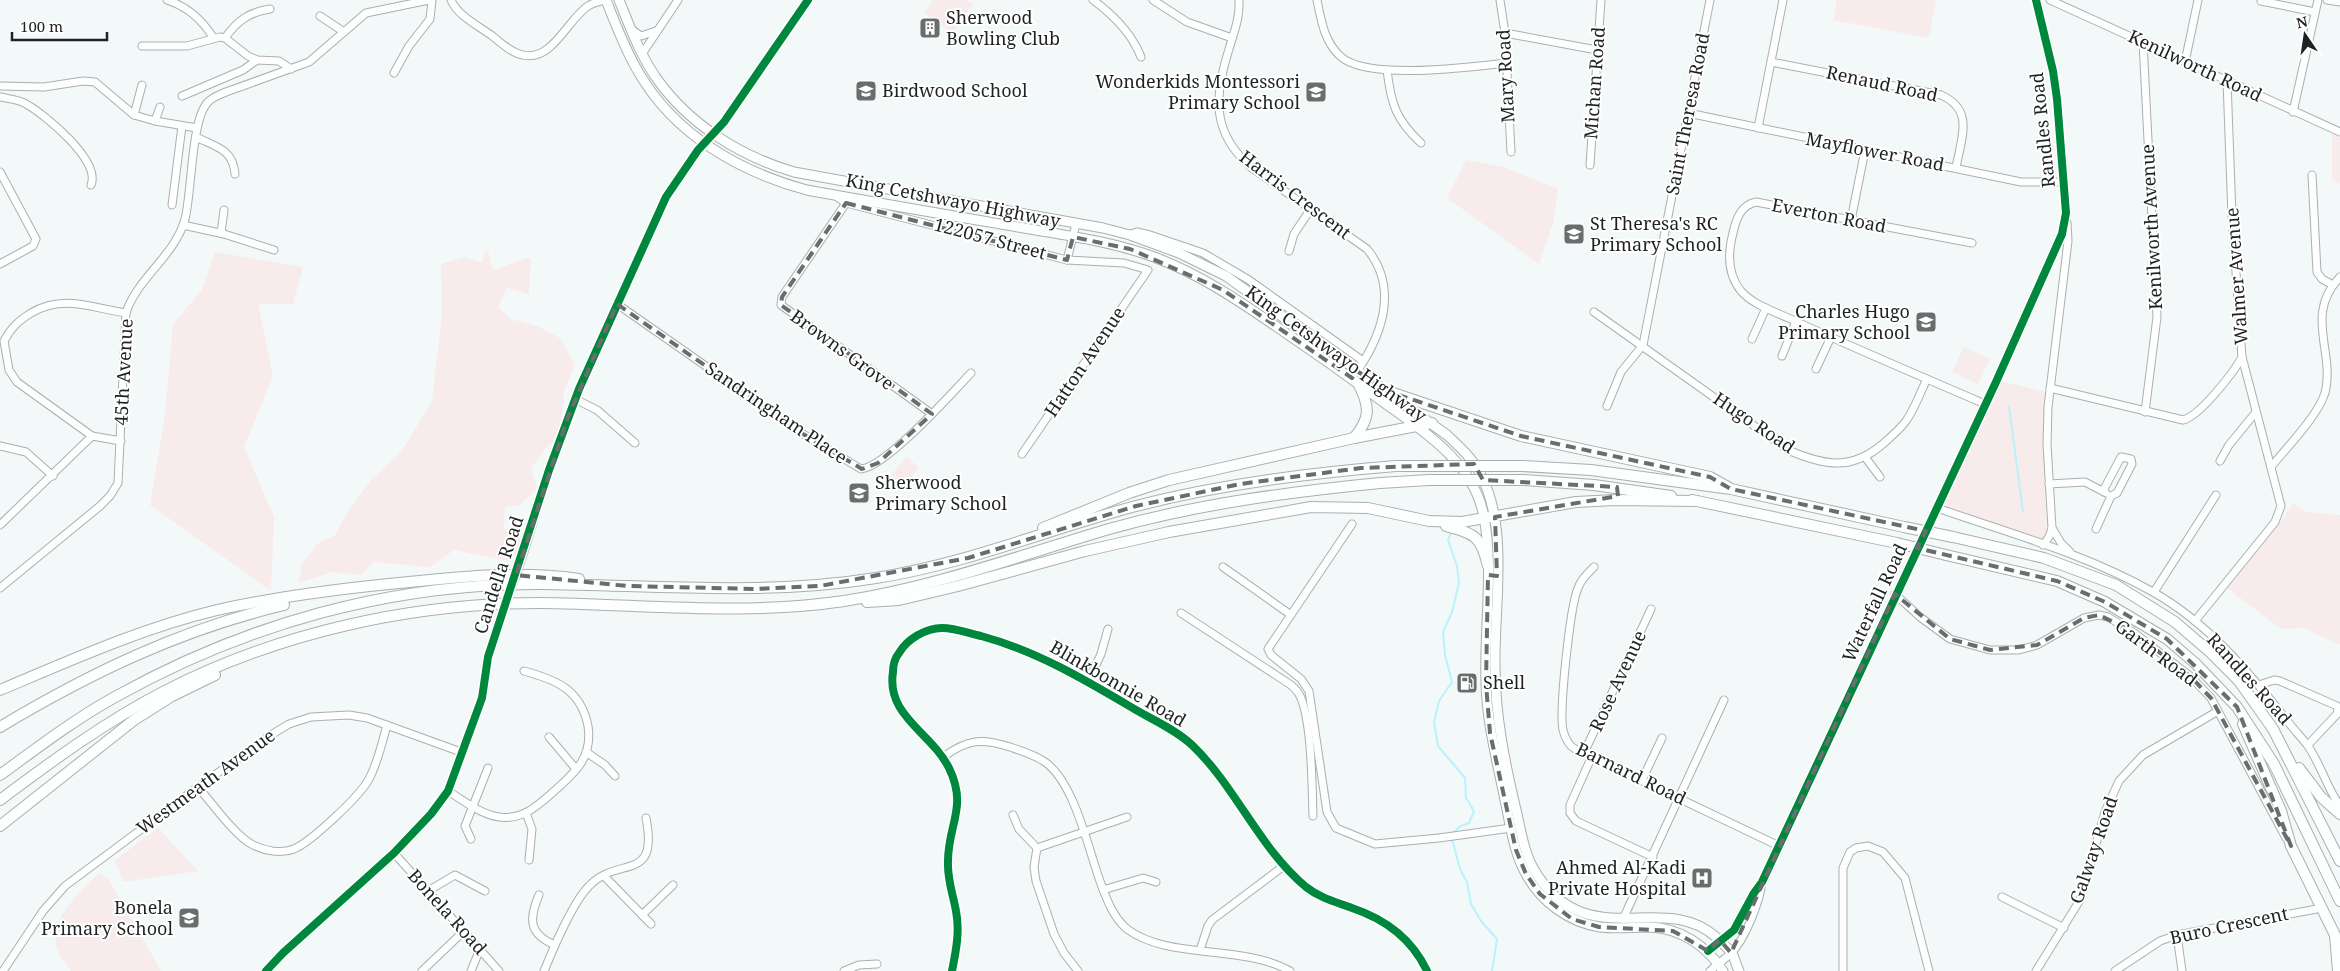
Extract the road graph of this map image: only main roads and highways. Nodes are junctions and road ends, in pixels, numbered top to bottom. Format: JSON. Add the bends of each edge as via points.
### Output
{"nodes":[{"id":1,"x":606,"y":0,"type":"edge"},
{"id":2,"x":619,"y":0,"type":"edge"},
{"id":3,"x":1356,"y":377,"type":"junction"},
{"id":4,"x":1387,"y":391,"type":"junction"},
{"id":5,"x":1432,"y":423,"type":"junction"},
{"id":6,"x":1416,"y":426,"type":"junction"},
{"id":7,"x":1354,"y":438,"type":"junction"},
{"id":8,"x":1731,"y":489,"type":"junction"},
{"id":9,"x":1698,"y":501,"type":"junction"},
{"id":10,"x":1490,"y":518,"type":"junction"},
{"id":11,"x":1429,"y":521,"type":"junction"},
{"id":12,"x":1004,"y":548,"type":"junction"},
{"id":13,"x":1491,"y":572,"type":"junction"},
{"id":14,"x":362,"y":586,"type":"junction"},
{"id":15,"x":627,"y":586,"type":"junction"},
{"id":16,"x":843,"y":601,"type":"junction"},
{"id":17,"x":295,"y":640,"type":"junction"},
{"id":18,"x":0,"y":690,"type":"edge"},
{"id":19,"x":2237,"y":707,"type":"junction"},
{"id":20,"x":0,"y":726,"type":"edge"},
{"id":21,"x":2289,"y":756,"type":"junction"},
{"id":22,"x":0,"y":775,"type":"edge"},
{"id":23,"x":39,"y":795,"type":"junction"},
{"id":24,"x":0,"y":800,"type":"edge"},
{"id":25,"x":2340,"y":814,"type":"edge"},
{"id":26,"x":0,"y":826,"type":"edge"},
{"id":27,"x":0,"y":835,"type":"edge"},
{"id":28,"x":2340,"y":862,"type":"edge"},
{"id":29,"x":2340,"y":901,"type":"edge"},
{"id":30,"x":1720,"y":967,"type":"edge"},
{"id":31,"x":1739,"y":971,"type":"edge"},
{"id":32,"x":2338,"y":971,"type":"edge"}],
"edges":[{"from":1,"to":3,"type":"main road","name":"King Cetshwayo Highway","via":[[627,50],[646,84],[667,111],[704,143],[747,168],[772,180],[834,195],[1130,249],[1191,273],[1223,290]]},
{"from":2,"to":3,"type":"main road","name":"King Cetshwayo Highway","via":[[656,79],[678,104],[713,134],[760,160],[794,172],[1128,234],[1179,252],[1226,276]]},
{"from":3,"to":4,"type":"main road","name":"King Cetshwayo Highway"},
{"from":3,"to":6,"type":"main road","name":"King Cetshwayo Highway"},
{"from":3,"to":7,"type":"highway","via":[[1368,410],[1363,427]]},
{"from":4,"to":5,"type":"main road","name":"King Cetshwayo Highway"},
{"from":4,"to":8,"type":"highway","via":[[1521,436],[1710,477]]},
{"from":5,"to":6,"type":"highway"},
{"from":5,"to":10,"type":"main road","name":"King Cetshwayo Highway","via":[[1462,448],[1481,474],[1488,492]]},
{"from":6,"to":7,"type":"highway"},
{"from":6,"to":10,"type":"main road","name":"King Cetshwayo Highway","via":[[1466,473]]},
{"from":7,"to":12,"type":"highway","via":[[1169,480],[1074,514]]},
{"from":8,"to":12,"type":"highway","bridge":true,"via":[[1591,470],[1522,466],[1396,466],[1292,476],[1181,496],[1071,525]]},
{"from":8,"to":21,"type":"highway","bridge":true,"via":[[2044,558],[2116,585],[2175,622],[2210,652],[2257,704]]},
{"from":9,"to":10,"type":"highway","via":[[1576,502]]},
{"from":9,"to":16,"type":"highway","bridge":true,"via":[[1594,485],[1522,480],[1429,480],[1309,490],[1194,508],[1111,529],[944,581]]},
{"from":9,"to":19,"type":"highway","bridge":true,"via":[[2057,581],[2105,602],[2167,640],[2195,663]]},
{"from":10,"to":11,"type":"highway","via":[[1462,522]]},
{"from":10,"to":13,"type":"main road","name":"King Cetshwayo Highway"},
{"from":10,"to":13,"type":"main road","name":"King Cetshwayo Highway","via":[[1497,539]]},
{"from":11,"to":13,"type":"highway","via":[[1473,535],[1484,546]]},
{"from":11,"to":16,"type":"highway","via":[[1368,508],[1310,507],[1094,548],[899,600]]},
{"from":12,"to":15,"type":"highway","via":[[924,569],[820,586],[756,589]]},
{"from":13,"to":30,"type":"main road","name":"King Cetshwayo Highway","via":[[1486,654],[1490,733],[1516,850],[1526,874],[1545,899],[1572,919],[1599,927],[1653,927],[1673,931],[1708,951]]},
{"from":13,"to":31,"type":"main road","name":"King Cetshwayo Highway","via":[[1498,724],[1526,852],[1534,869],[1555,896],[1591,916],[1687,921],[1712,933],[1731,953]]},
{"from":14,"to":15,"type":"highway","via":[[508,575],[550,575]]},
{"from":14,"to":18,"type":"highway","via":[[187,619],[106,645]]},
{"from":14,"to":20,"type":"highway","via":[[269,608],[183,634],[83,680]]},
{"from":15,"to":22,"type":"highway","via":[[473,586],[414,592],[299,618],[212,650],[112,698]]},
{"from":16,"to":17,"type":"highway","via":[[736,609],[536,603],[487,605],[379,619]]},
{"from":17,"to":23,"type":"highway","via":[[172,696],[98,746]]},
{"from":17,"to":24,"type":"highway","via":[[232,660],[162,693],[80,742]]},
{"from":19,"to":29,"type":"highway","via":[[2274,764]]},
{"from":19,"to":32,"type":"highway","via":[[2281,811],[2291,846],[2336,940]]},
{"from":21,"to":25,"type":"highway","via":[[2321,797]]},
{"from":21,"to":28,"type":"highway"},
{"from":23,"to":26,"type":"highway"},
{"from":23,"to":27,"type":"highway"}]}
